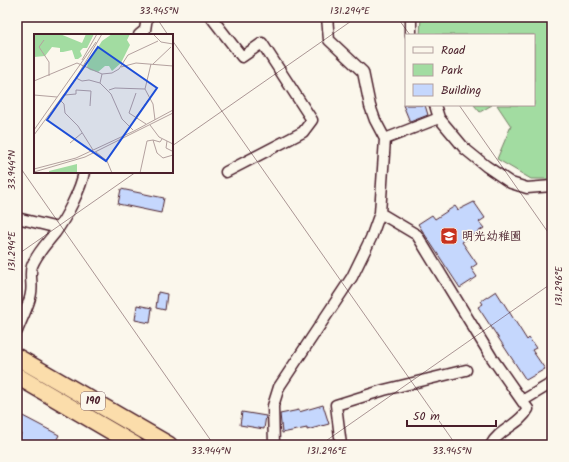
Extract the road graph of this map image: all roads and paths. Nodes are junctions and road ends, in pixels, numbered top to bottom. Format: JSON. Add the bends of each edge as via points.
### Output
{"nodes":[{"id":1,"x":147,"y":17,"type":"edge"},
{"id":2,"x":211,"y":17,"type":"edge"},
{"id":3,"x":326,"y":17,"type":"edge"},
{"id":4,"x":411,"y":17,"type":"edge"},
{"id":5,"x":140,"y":34,"type":"edge"},
{"id":6,"x":411,"y":34,"type":"edge"},
{"id":7,"x":435,"y":106,"type":"edge"},
{"id":8,"x":440,"y":118,"type":"junction"},
{"id":9,"x":385,"y":139,"type":"junction"},
{"id":10,"x":226,"y":172,"type":"dead end"},
{"id":11,"x":84,"y":173,"type":"edge"},
{"id":12,"x":552,"y":186,"type":"edge"},
{"id":13,"x":541,"y":187,"type":"junction"},
{"id":14,"x":552,"y":195,"type":"edge"},
{"id":15,"x":380,"y":213,"type":"junction"},
{"id":16,"x":17,"y":218,"type":"edge"},
{"id":17,"x":58,"y":228,"type":"junction"},
{"id":18,"x":17,"y":331,"type":"edge"},
{"id":19,"x":17,"y":357,"type":"edge"},
{"id":20,"x":466,"y":370,"type":"dead end"},
{"id":21,"x":17,"y":376,"type":"edge"},
{"id":22,"x":552,"y":382,"type":"edge"},
{"id":23,"x":522,"y":402,"type":"junction"},
{"id":24,"x":134,"y":445,"type":"edge"},
{"id":25,"x":169,"y":445,"type":"edge"},
{"id":26,"x":274,"y":445,"type":"edge"},
{"id":27,"x":341,"y":445,"type":"edge"},
{"id":28,"x":490,"y":445,"type":"edge"}],
"edges":[{"from":1,"to":5,"type":"street","via":[[145,30]]},
{"from":2,"to":10,"type":"street","via":[[242,56],[262,43],[312,120],[303,132]]},
{"from":3,"to":9,"type":"street","via":[[329,40],[363,72],[370,106]]},
{"from":4,"to":6,"type":"street"},
{"from":7,"to":8,"type":"street"},
{"from":8,"to":9,"type":"street"},
{"from":8,"to":13,"type":"street","via":[[465,149],[512,183],[527,188]]},
{"from":9,"to":15,"type":"street"},
{"from":11,"to":17,"type":"street","via":[[81,185]]},
{"from":12,"to":13,"type":"street"},
{"from":13,"to":14,"type":"street"},
{"from":15,"to":23,"type":"street","via":[[417,234],[492,358]]},
{"from":15,"to":26,"type":"street","via":[[352,277],[279,387],[273,406]]},
{"from":16,"to":17,"type":"street"},
{"from":17,"to":18,"type":"street","via":[[32,266],[31,294]]},
{"from":19,"to":25,"type":"highway","number":"190"},
{"from":20,"to":27,"type":"street","via":[[384,390],[336,405]]},
{"from":21,"to":24,"type":"highway","number":"190"},
{"from":22,"to":23,"type":"street"},
{"from":23,"to":28,"type":"street","via":[[528,409],[524,416],[494,438]]}]}
